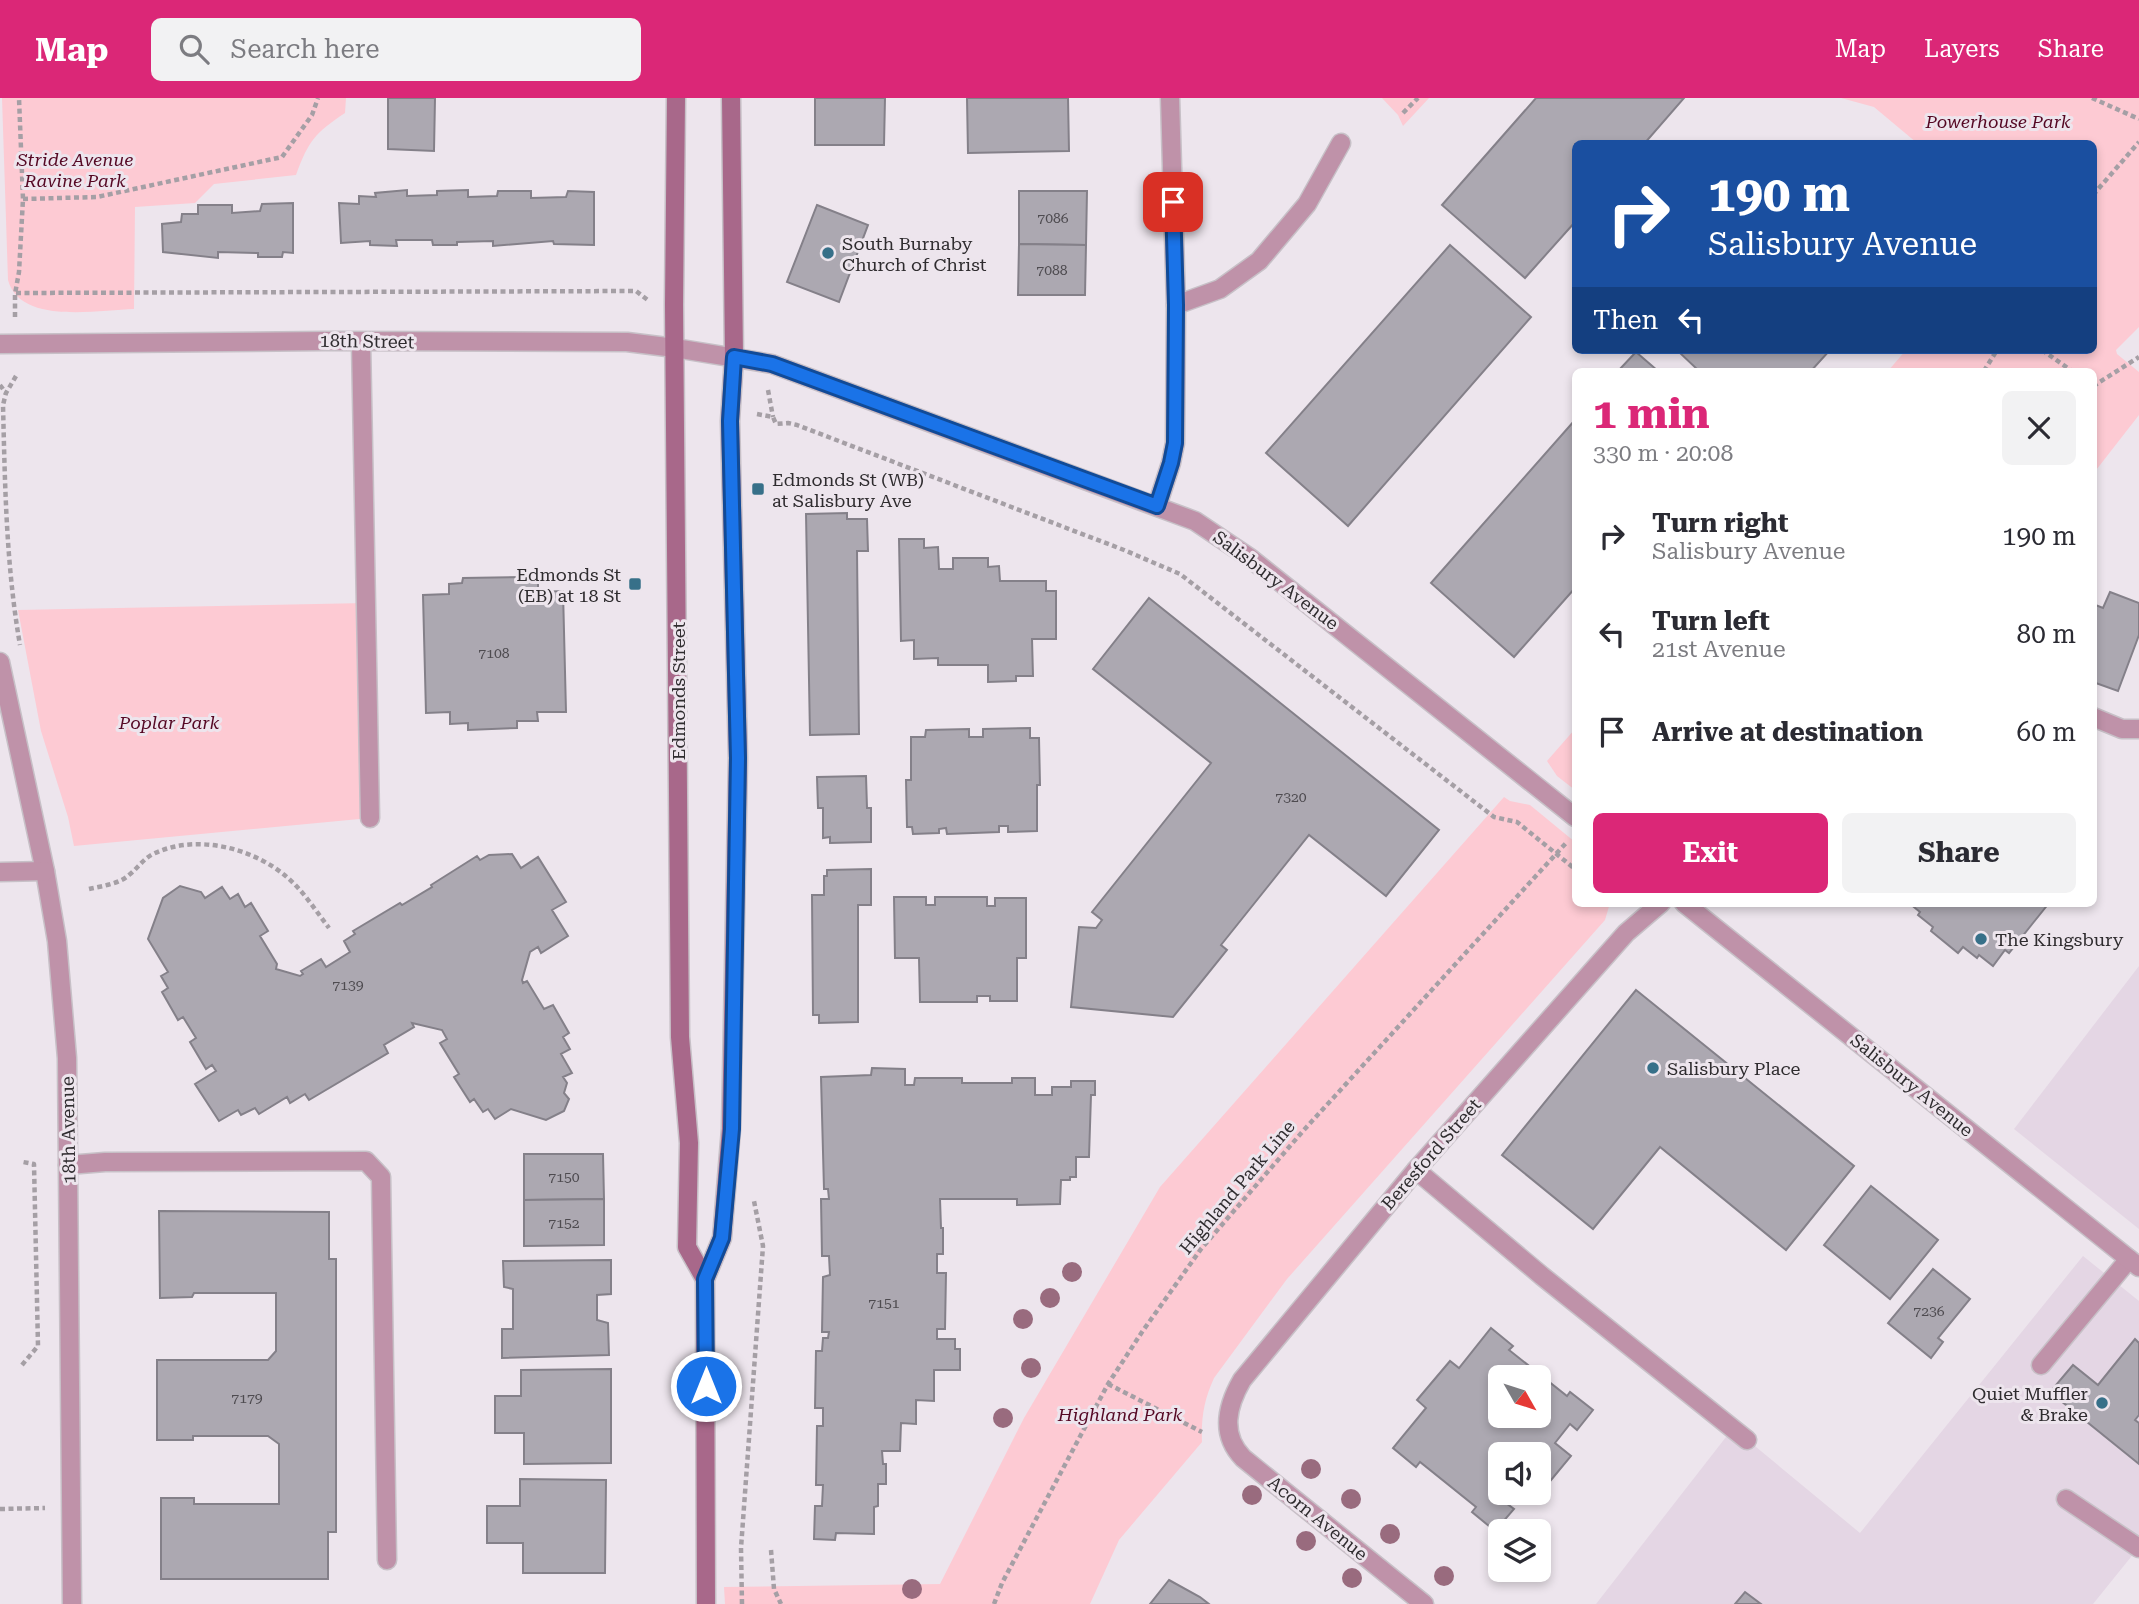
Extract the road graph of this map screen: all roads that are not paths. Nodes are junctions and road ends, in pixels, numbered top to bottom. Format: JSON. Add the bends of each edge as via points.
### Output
{"nodes":[{"id":1,"x":676,"y":98,"type":"edge"},
{"id":2,"x":731,"y":98,"type":"edge"},
{"id":3,"x":1170,"y":98,"type":"edge"},
{"id":4,"x":1341,"y":143,"type":"dead end"},
{"id":5,"x":1176,"y":305,"type":"junction"},
{"id":6,"x":360,"y":342,"type":"junction"},
{"id":7,"x":0,"y":344,"type":"edge"},
{"id":8,"x":675,"y":348,"type":"junction"},
{"id":9,"x":734,"y":357,"type":"junction"},
{"id":10,"x":1157,"y":506,"type":"junction"},
{"id":11,"x":0,"y":662,"type":"edge"},
{"id":12,"x":2097,"y":719,"type":"edge"},
{"id":13,"x":2139,"y":729,"type":"edge"},
{"id":14,"x":1572,"y":815,"type":"edge"},
{"id":15,"x":370,"y":818,"type":"dead end"},
{"id":16,"x":45,"y":871,"type":"junction"},
{"id":17,"x":0,"y":872,"type":"edge"},
{"id":18,"x":1656,"y":907,"type":"edge"},
{"id":19,"x":1689,"y":907,"type":"edge"},
{"id":20,"x":68,"y":1165,"type":"junction"},
{"id":21,"x":1416,"y":1170,"type":"junction"},
{"id":22,"x":2134,"y":1263,"type":"edge"},
{"id":23,"x":705,"y":1279,"type":"junction"},
{"id":24,"x":2041,"y":1365,"type":"dead end"},
{"id":25,"x":1227,"y":1423,"type":"joint"},
{"id":26,"x":1747,"y":1440,"type":"dead end"},
{"id":27,"x":2066,"y":1499,"type":"dead end"},
{"id":28,"x":2139,"y":1548,"type":"edge"},
{"id":29,"x":387,"y":1560,"type":"dead end"},
{"id":30,"x":72,"y":1604,"type":"edge"},
{"id":31,"x":706,"y":1604,"type":"edge"},
{"id":32,"x":1424,"y":1604,"type":"edge"}],
"edges":[{"from":1,"to":8,"type":"street","name":"Edmonds Street"},
{"from":2,"to":9,"type":"street","name":"Edmonds Street"},
{"from":3,"to":5,"type":"street"},
{"from":4,"to":5,"type":"street","via":[[1307,204],[1259,261],[1220,289]]},
{"from":5,"to":10,"type":"street","via":[[1175,443]]},
{"from":6,"to":7,"type":"street","name":"18th Street"},
{"from":6,"to":8,"type":"street","name":"18th Street","via":[[627,342]]},
{"from":6,"to":15,"type":"street"},
{"from":8,"to":9,"type":"street","name":"18th Street"},
{"from":8,"to":23,"type":"street","name":"Edmonds Street","via":[[680,1037],[689,1143],[687,1247]]},
{"from":9,"to":10,"type":"street","name":"Salisbury Avenue","via":[[772,364]]},
{"from":9,"to":23,"type":"street","name":"Edmonds Street","via":[[730,421],[738,758],[732,1129],[722,1238]]},
{"from":10,"to":14,"type":"street","name":"Salisbury Avenue","via":[[1195,521],[1250,558]]},
{"from":11,"to":16,"type":"street","name":"18th Avenue"},
{"from":12,"to":13,"type":"street","via":[[2122,729]]},
{"from":16,"to":17,"type":"street"},
{"from":16,"to":20,"type":"street","name":"18th Avenue","via":[[58,954]]},
{"from":18,"to":21,"type":"street","name":"Beresford Street","via":[[1626,933]]},
{"from":19,"to":22,"type":"street","name":"Salisbury Avenue"},
{"from":20,"to":29,"type":"street","via":[[366,1161],[381,1177]]},
{"from":20,"to":30,"type":"street","name":"18th Avenue"},
{"from":21,"to":25,"type":"street","name":"Beresford Street","via":[[1242,1380]]},
{"from":21,"to":26,"type":"street"},
{"from":22,"to":24,"type":"street"},
{"from":23,"to":31,"type":"street","name":"Edmonds Street"},
{"from":25,"to":32,"type":"street","name":"Acorn Avenue","via":[[1231,1442],[1242,1458]]},
{"from":27,"to":28,"type":"street"}]}
